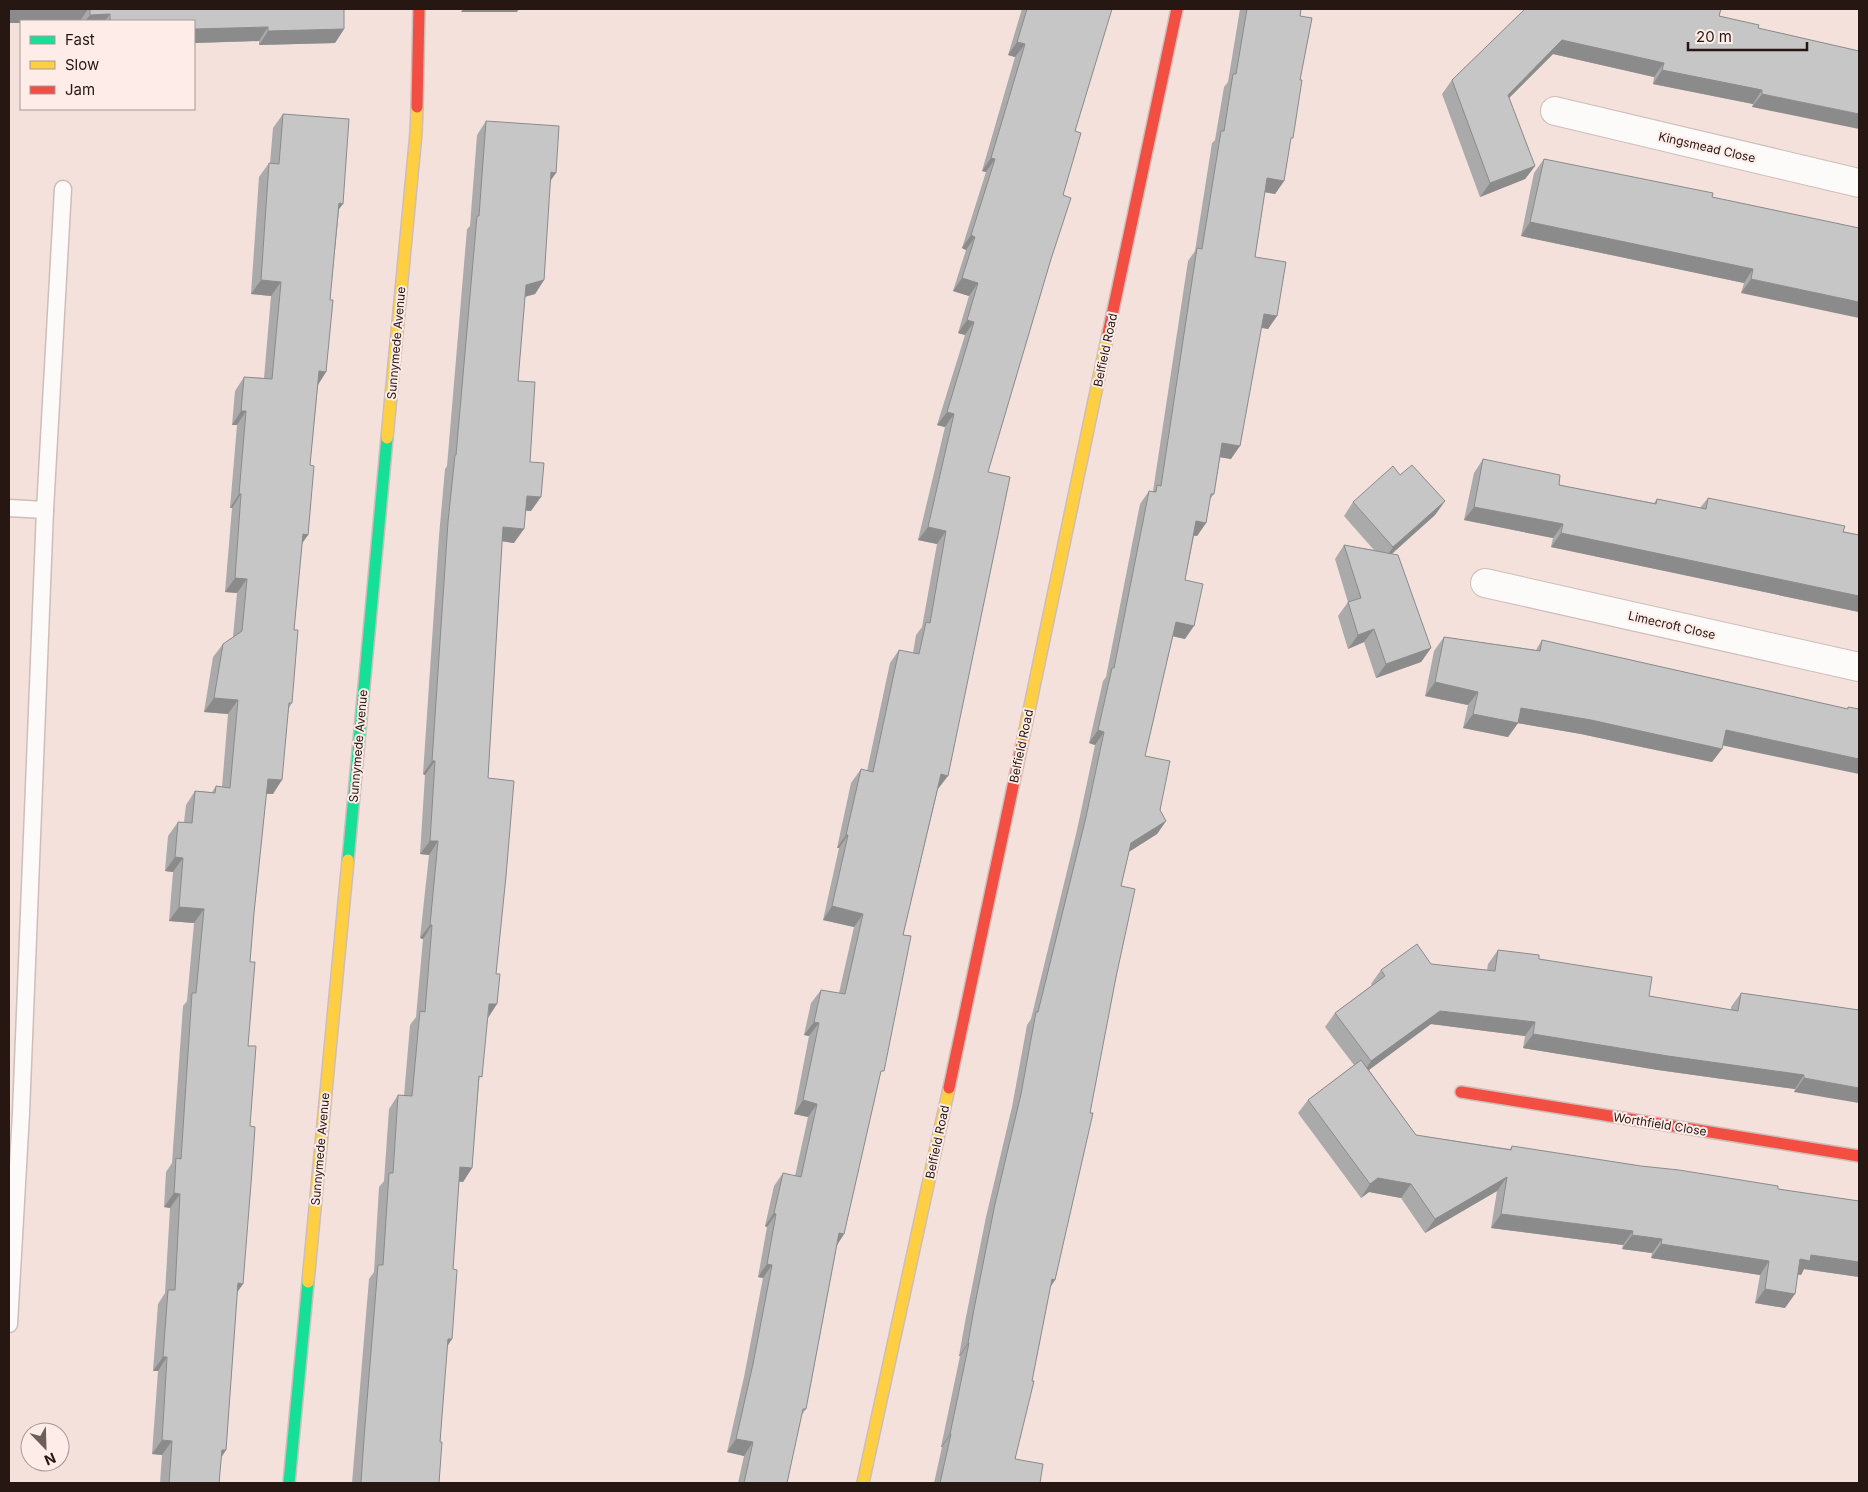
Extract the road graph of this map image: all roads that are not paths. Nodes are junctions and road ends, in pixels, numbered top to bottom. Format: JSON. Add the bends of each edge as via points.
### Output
{"nodes":[{"id":1,"x":419,"y":9,"type":"edge"},
{"id":2,"x":1177,"y":9,"type":"edge"},
{"id":3,"x":1555,"y":111,"type":"dead end"},
{"id":4,"x":1859,"y":183,"type":"edge"},
{"id":5,"x":63,"y":189,"type":"dead end"},
{"id":6,"x":9,"y":508,"type":"edge"},
{"id":7,"x":45,"y":510,"type":"junction"},
{"id":8,"x":1484,"y":584,"type":"dead end"},
{"id":9,"x":1859,"y":667,"type":"edge"},
{"id":10,"x":1461,"y":1092,"type":"dead end"},
{"id":11,"x":15,"y":1112,"type":"edge"},
{"id":12,"x":1859,"y":1156,"type":"edge"},
{"id":13,"x":9,"y":1324,"type":"edge"},
{"id":14,"x":289,"y":1483,"type":"edge"},
{"id":15,"x":863,"y":1483,"type":"edge"}],
"edges":[{"from":1,"to":14,"type":"street","name":"Sunnymede Avenue","via":[[416,132]]},
{"from":2,"to":15,"type":"street","name":"Belfield Road"},
{"from":3,"to":4,"type":"street","name":"Kingsmead Close"},
{"from":5,"to":7,"type":"lane"},
{"from":6,"to":7,"type":"lane"},
{"from":7,"to":11,"type":"lane"},
{"from":8,"to":9,"type":"street","name":"Limecroft Close"},
{"from":10,"to":12,"type":"street","name":"Worthfield Close"},
{"from":11,"to":13,"type":"lane"}]}
